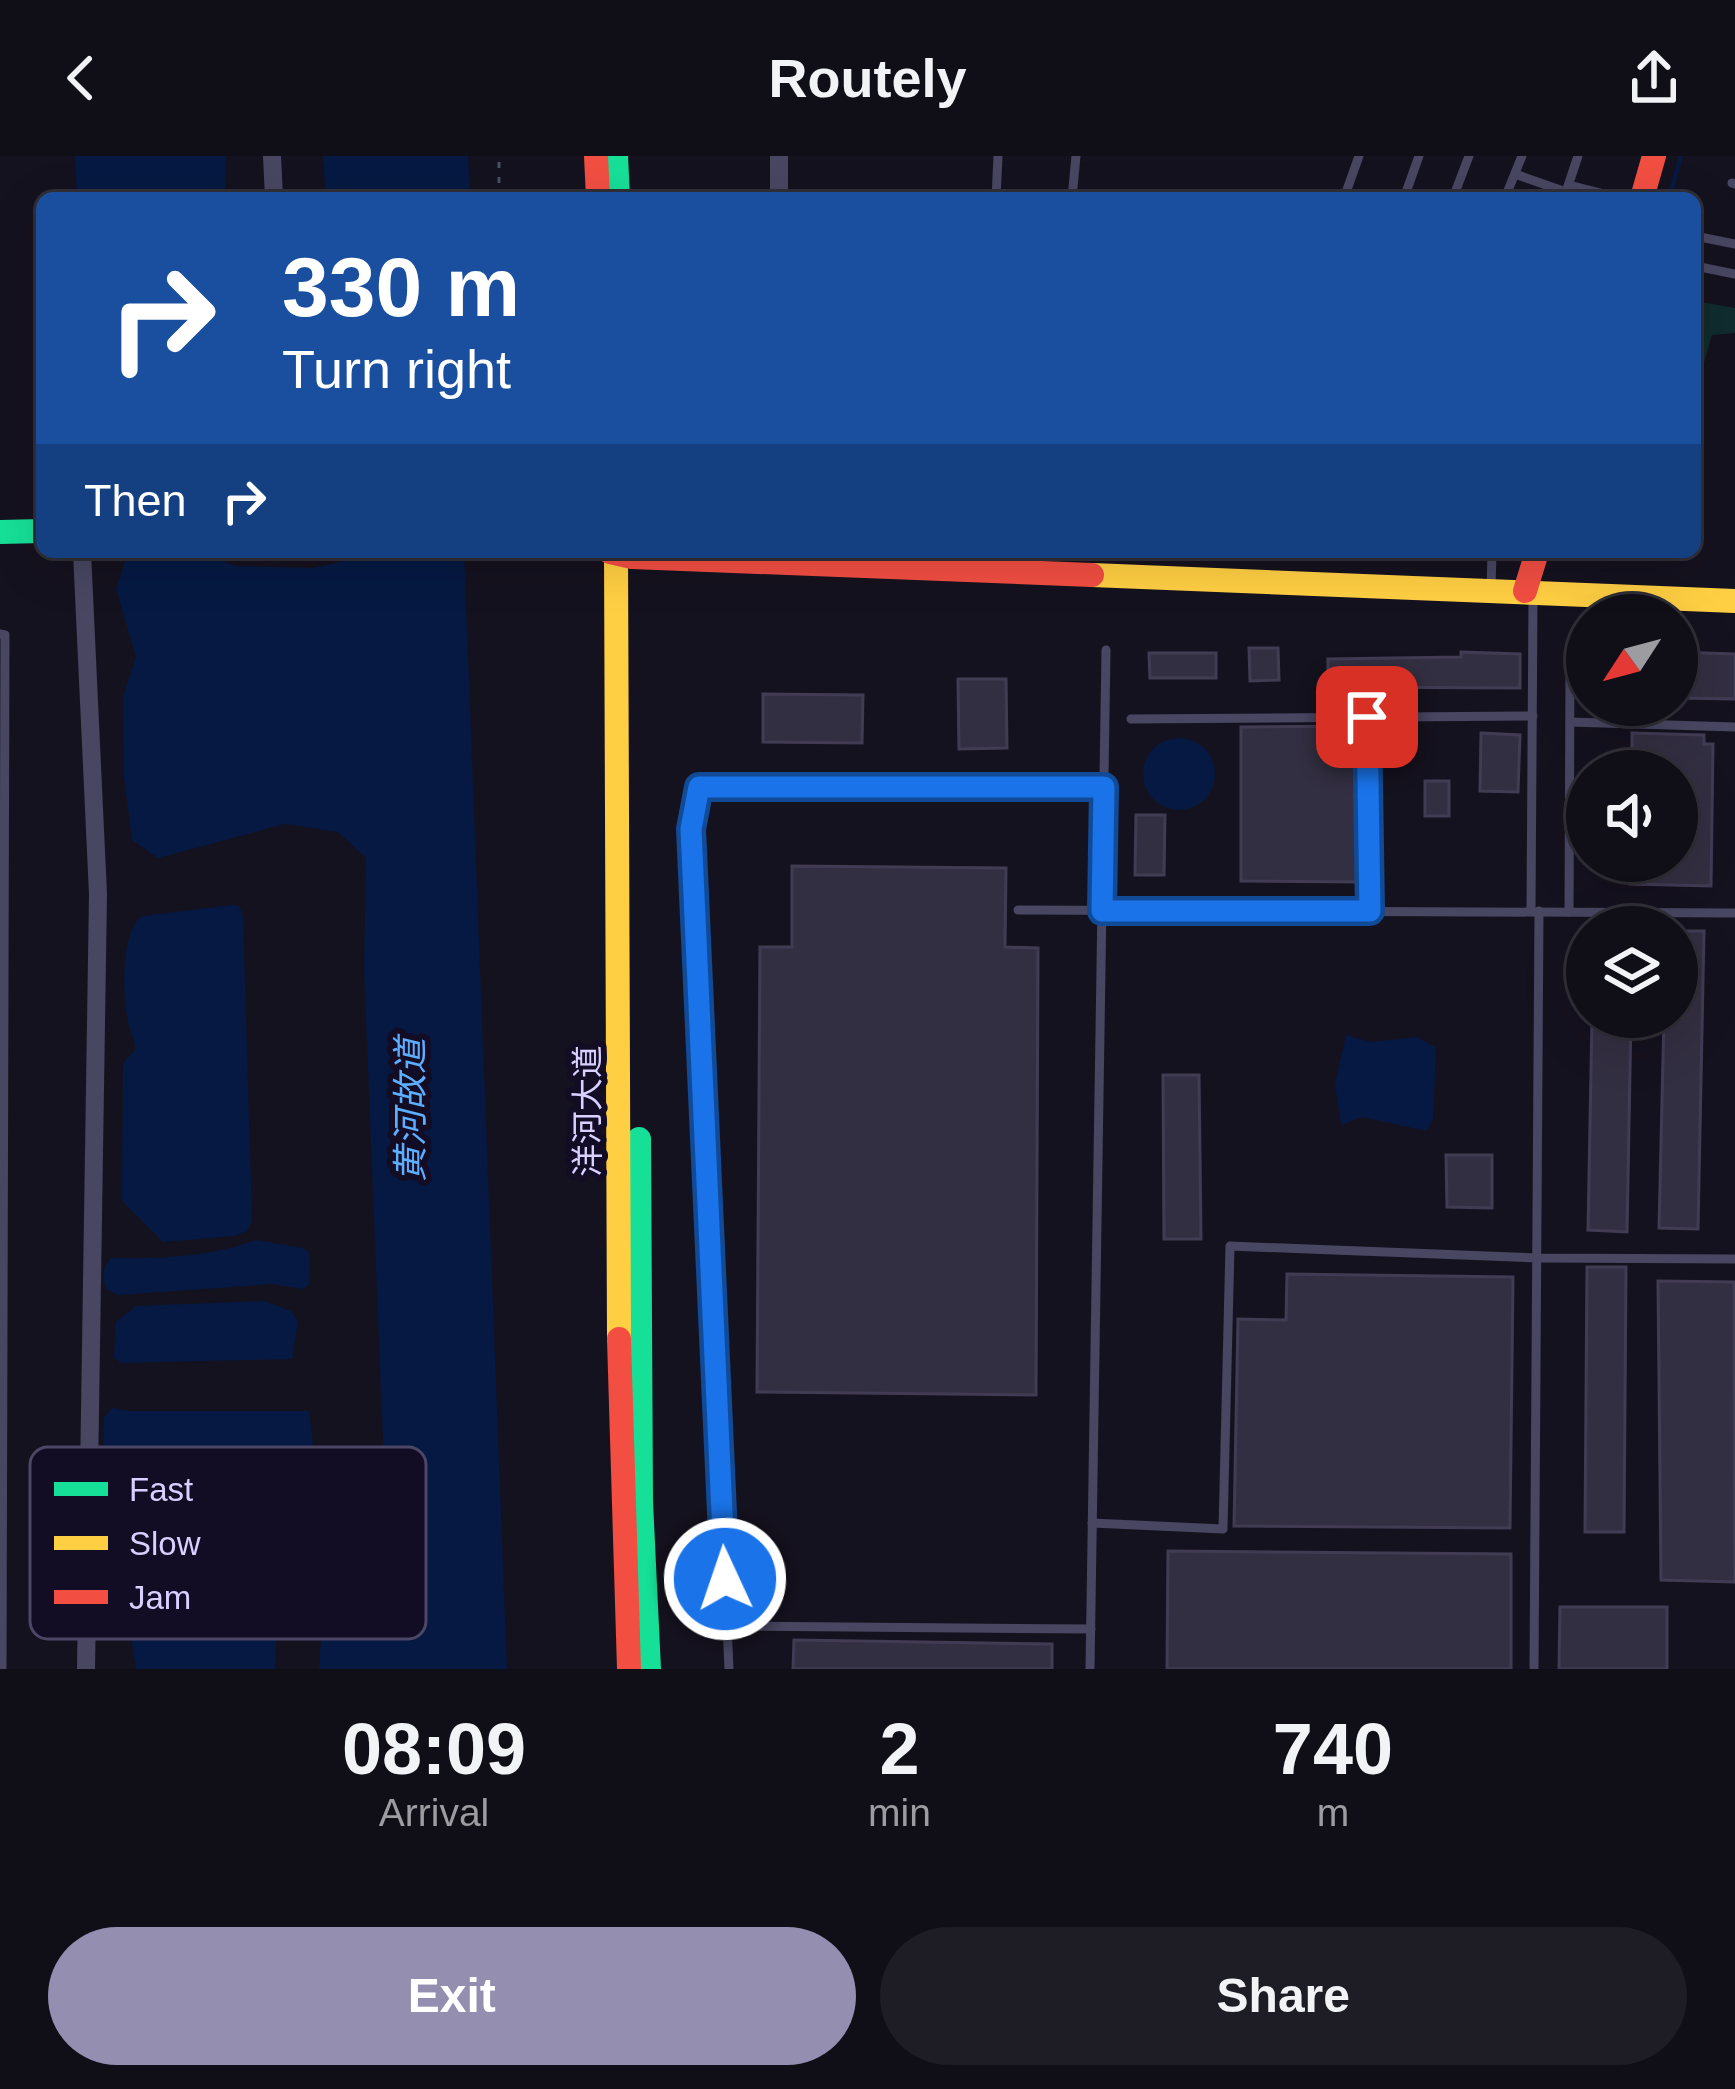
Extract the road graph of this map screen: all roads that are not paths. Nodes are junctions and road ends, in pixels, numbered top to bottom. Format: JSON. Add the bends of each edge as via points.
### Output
{"nodes":[{"id":1,"x":272,"y":156,"type":"edge"},
{"id":2,"x":596,"y":156,"type":"edge"},
{"id":3,"x":616,"y":156,"type":"edge"},
{"id":4,"x":779,"y":156,"type":"edge"},
{"id":5,"x":998,"y":156,"type":"edge"},
{"id":6,"x":1076,"y":156,"type":"edge"},
{"id":7,"x":1359,"y":156,"type":"edge"},
{"id":8,"x":1419,"y":156,"type":"edge"},
{"id":9,"x":1469,"y":156,"type":"edge"},
{"id":10,"x":1522,"y":156,"type":"edge"},
{"id":11,"x":1578,"y":156,"type":"edge"},
{"id":12,"x":1654,"y":156,"type":"edge"},
{"id":13,"x":1515,"y":174,"type":"junction"},
{"id":14,"x":274,"y":192,"type":"edge"},
{"id":15,"x":598,"y":192,"type":"edge"},
{"id":16,"x":618,"y":192,"type":"edge"},
{"id":17,"x":779,"y":192,"type":"edge"},
{"id":18,"x":996,"y":192,"type":"edge"},
{"id":19,"x":1073,"y":192,"type":"edge"},
{"id":20,"x":1346,"y":192,"type":"edge"},
{"id":21,"x":1406,"y":192,"type":"edge"},
{"id":22,"x":1455,"y":192,"type":"edge"},
{"id":23,"x":1508,"y":192,"type":"edge"},
{"id":24,"x":1566,"y":192,"type":"edge"},
{"id":25,"x":1644,"y":192,"type":"edge"},
{"id":26,"x":1701,"y":237,"type":"edge"},
{"id":27,"x":1735,"y":244,"type":"edge"},
{"id":28,"x":1701,"y":267,"type":"edge"},
{"id":29,"x":1735,"y":274,"type":"edge"},
{"id":30,"x":0,"y":532,"type":"edge"},
{"id":31,"x":36,"y":532,"type":"edge"},
{"id":32,"x":82,"y":558,"type":"edge"},
{"id":33,"x":621,"y":558,"type":"edge"},
{"id":34,"x":621,"y":558,"type":"edge"},
{"id":35,"x":786,"y":558,"type":"edge"},
{"id":36,"x":1492,"y":558,"type":"edge"},
{"id":37,"x":1536,"y":558,"type":"edge"},
{"id":38,"x":1491,"y":590,"type":"junction"},
{"id":39,"x":1529,"y":592,"type":"junction"},
{"id":40,"x":1735,"y":602,"type":"edge"},
{"id":41,"x":0,"y":634,"type":"edge"},
{"id":42,"x":1106,"y":650,"type":"dead end"},
{"id":43,"x":1532,"y":716,"type":"junction"},
{"id":44,"x":1367,"y":717,"type":"junction"},
{"id":45,"x":1131,"y":719,"type":"dead end"},
{"id":46,"x":1570,"y":726,"type":"edge"},
{"id":47,"x":1698,"y":726,"type":"edge"},
{"id":48,"x":1735,"y":727,"type":"edge"},
{"id":49,"x":1104,"y":787,"type":"junction"},
{"id":50,"x":1569,"y":906,"type":"edge"},
{"id":51,"x":1018,"y":910,"type":"dead end"},
{"id":52,"x":1102,"y":911,"type":"junction"},
{"id":53,"x":1370,"y":911,"type":"junction"},
{"id":54,"x":1535,"y":911,"type":"junction"},
{"id":55,"x":1566,"y":911,"type":"edge"},
{"id":56,"x":1698,"y":913,"type":"edge"},
{"id":57,"x":1735,"y":913,"type":"edge"},
{"id":58,"x":1539,"y":1258,"type":"junction"},
{"id":59,"x":1735,"y":1259,"type":"edge"},
{"id":60,"x":89,"y":1447,"type":"edge"},
{"id":61,"x":1092,"y":1522,"type":"junction"},
{"id":62,"x":727,"y":1626,"type":"junction"},
{"id":63,"x":1091,"y":1629,"type":"junction"},
{"id":64,"x":86,"y":1639,"type":"edge"},
{"id":65,"x":2,"y":1669,"type":"edge"},
{"id":66,"x":86,"y":1669,"type":"edge"},
{"id":67,"x":629,"y":1669,"type":"edge"},
{"id":68,"x":649,"y":1669,"type":"edge"},
{"id":69,"x":729,"y":1669,"type":"edge"},
{"id":70,"x":1090,"y":1669,"type":"edge"},
{"id":71,"x":1534,"y":1669,"type":"edge"}],
"edges":[{"from":1,"to":14,"type":"street"},
{"from":2,"to":15,"type":"main road"},
{"from":3,"to":16,"type":"main road"},
{"from":4,"to":17,"type":"street"},
{"from":5,"to":18,"type":"lane"},
{"from":6,"to":19,"type":"lane"},
{"from":7,"to":20,"type":"lane"},
{"from":8,"to":21,"type":"lane"},
{"from":9,"to":22,"type":"lane"},
{"from":10,"to":13,"type":"lane"},
{"from":11,"to":24,"type":"lane"},
{"from":12,"to":25,"type":"main road"},
{"from":13,"to":23,"type":"lane"},
{"from":13,"to":24,"type":"lane"},
{"from":26,"to":27,"type":"lane"},
{"from":28,"to":29,"type":"lane"},
{"from":30,"to":31,"type":"main road"},
{"from":32,"to":60,"type":"street","via":[[98,894]]},
{"from":33,"to":67,"type":"main road","name":"洋河大道","via":[[620,1386]]},
{"from":34,"to":68,"type":"main road","name":"洋河大道"},
{"from":35,"to":38,"type":"main road"},
{"from":36,"to":38,"type":"lane"},
{"from":37,"to":39,"type":"main road"},
{"from":38,"to":39,"type":"main road"},
{"from":39,"to":40,"type":"main road"},
{"from":39,"to":43,"type":"lane"},
{"from":41,"to":65,"type":"lane"},
{"from":42,"to":49,"type":"lane"},
{"from":43,"to":44,"type":"lane"},
{"from":43,"to":54,"type":"lane"},
{"from":44,"to":45,"type":"lane"},
{"from":44,"to":53,"type":"lane"},
{"from":46,"to":50,"type":"lane"},
{"from":47,"to":48,"type":"lane"},
{"from":49,"to":52,"type":"lane"},
{"from":49,"to":62,"type":"lane","via":[[699,787],[691,829]]},
{"from":51,"to":52,"type":"lane"},
{"from":52,"to":53,"type":"lane"},
{"from":52,"to":61,"type":"lane"},
{"from":53,"to":54,"type":"lane"},
{"from":54,"to":55,"type":"lane"},
{"from":54,"to":58,"type":"lane"},
{"from":56,"to":57,"type":"lane"},
{"from":58,"to":59,"type":"lane"},
{"from":58,"to":61,"type":"lane","via":[[1230,1246],[1223,1529]]},
{"from":58,"to":71,"type":"lane"},
{"from":61,"to":63,"type":"lane"},
{"from":62,"to":63,"type":"lane"},
{"from":62,"to":69,"type":"lane"},
{"from":63,"to":70,"type":"lane"},
{"from":64,"to":66,"type":"street"}]}
